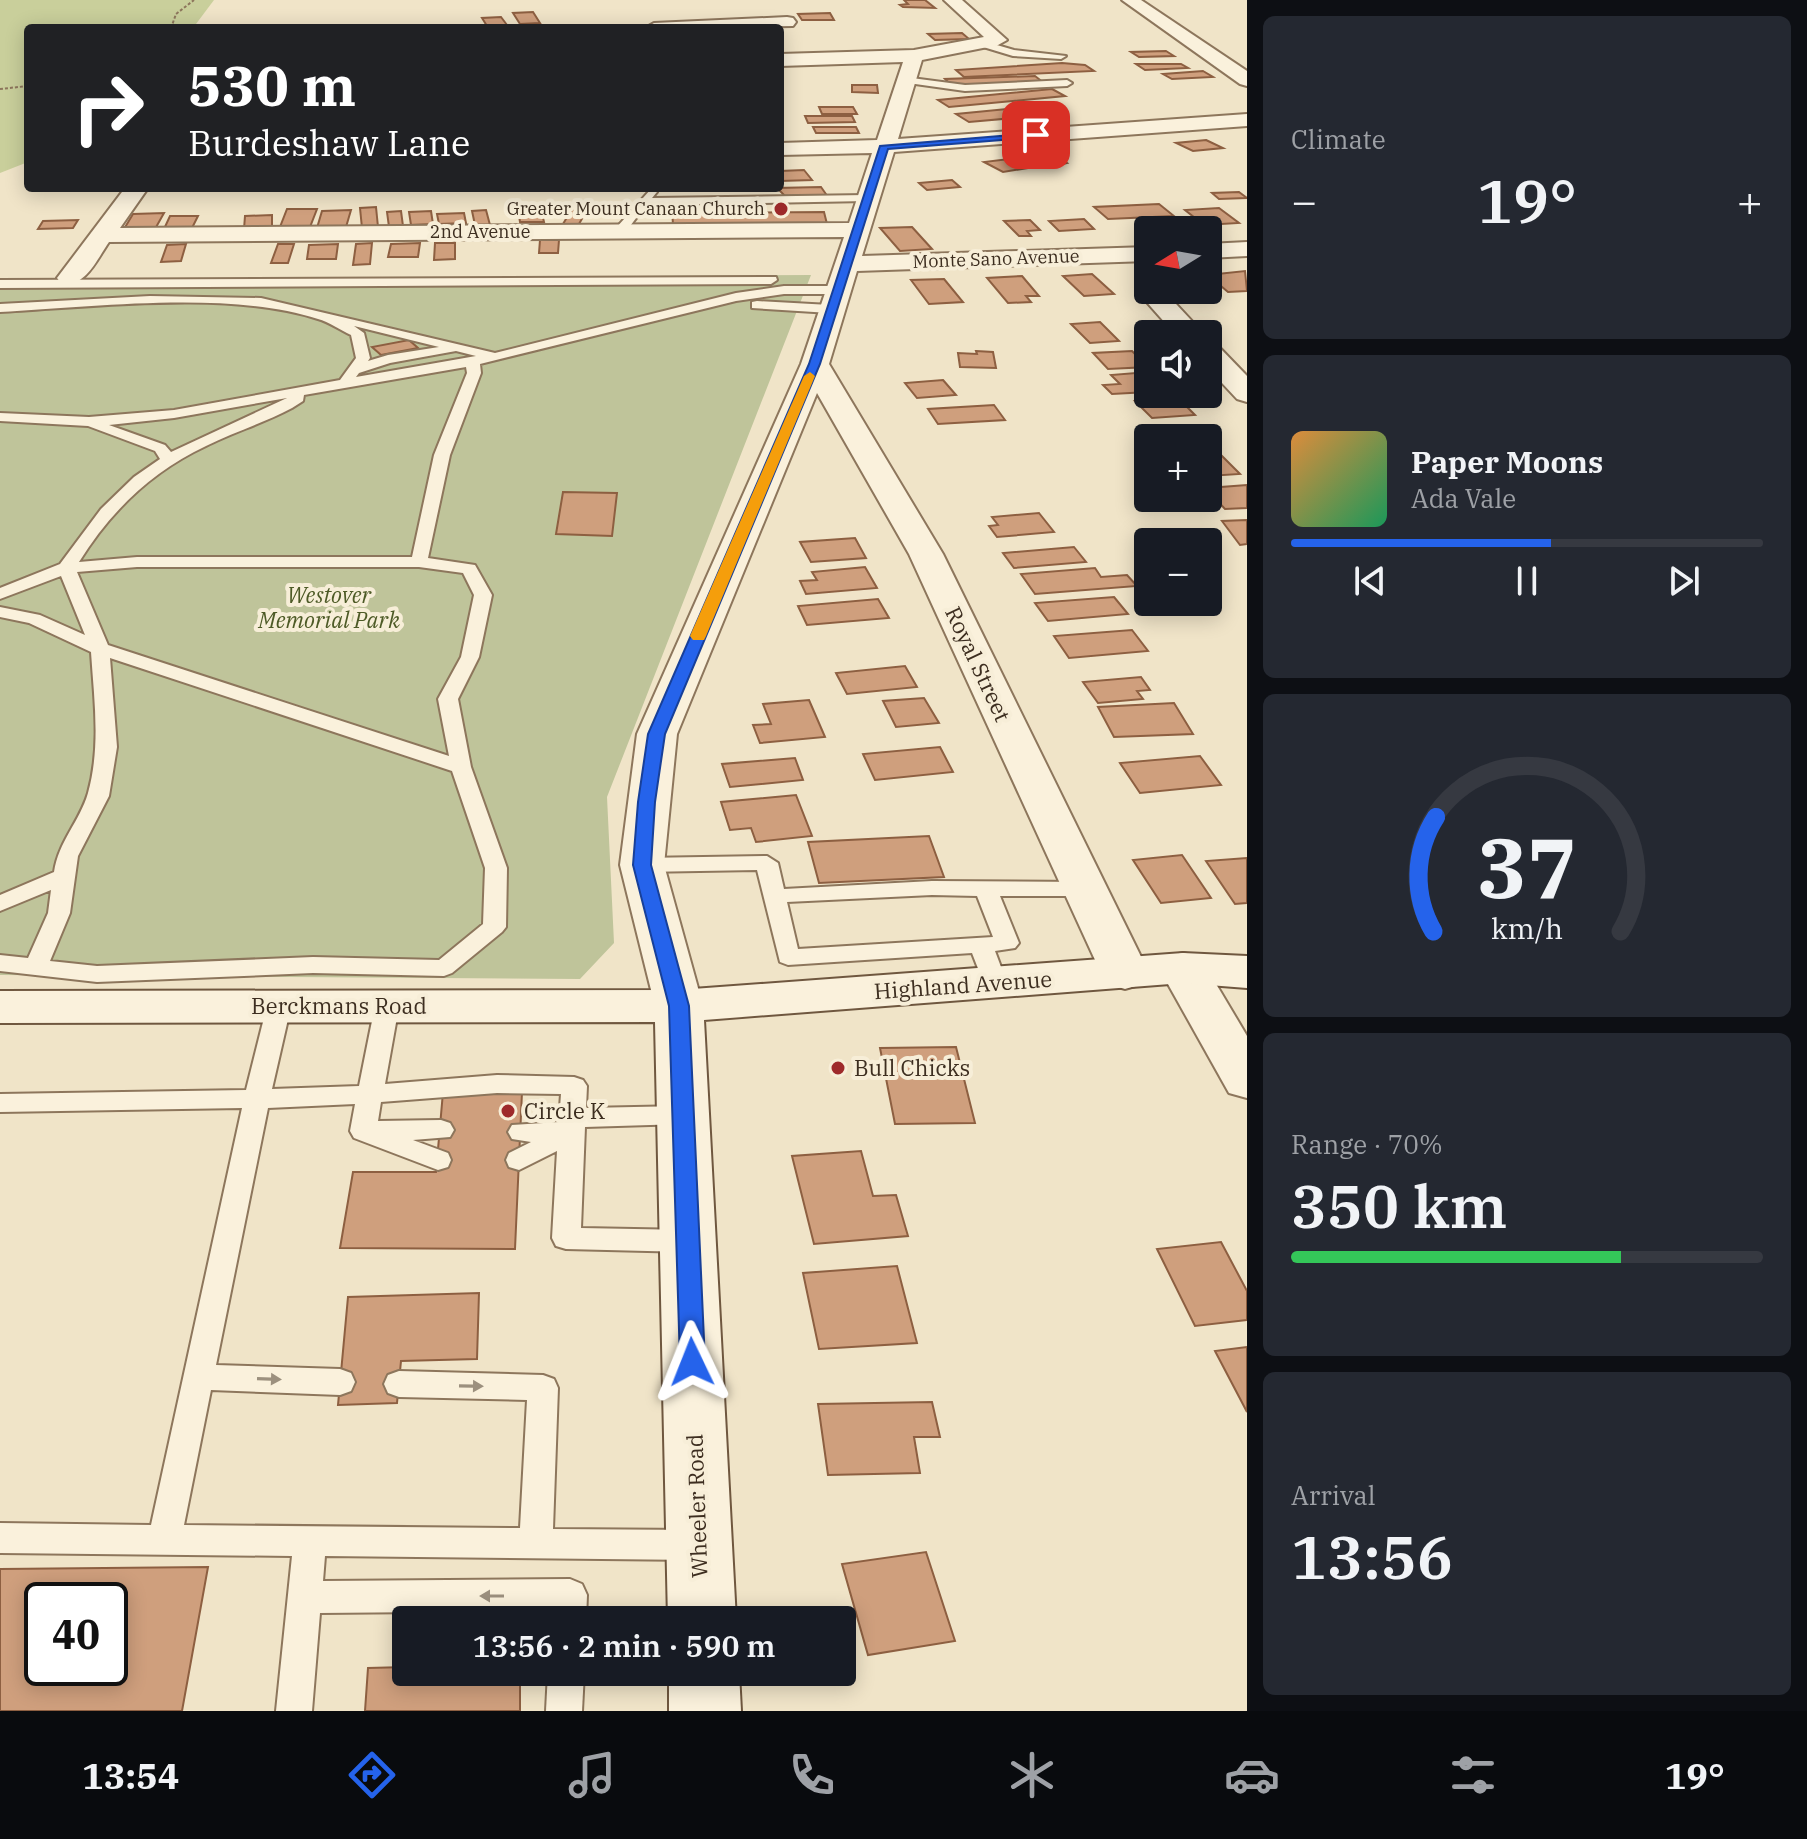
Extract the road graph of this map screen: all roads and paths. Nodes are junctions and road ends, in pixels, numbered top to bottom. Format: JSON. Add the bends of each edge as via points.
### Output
{"nodes":[{"id":1,"x":194,"y":0,"type":"edge"},
{"id":2,"x":777,"y":0,"type":"edge"},
{"id":3,"x":952,"y":0,"type":"edge"},
{"id":4,"x":1130,"y":0,"type":"edge"},
{"id":5,"x":787,"y":22,"type":"junction"},
{"id":6,"x":172,"y":24,"type":"edge"},
{"id":7,"x":743,"y":24,"type":"edge"},
{"id":8,"x":984,"y":51,"type":"junction"},
{"id":9,"x":914,"y":56,"type":"junction"},
{"id":10,"x":1061,"y":56,"type":"dead end"},
{"id":11,"x":818,"y":59,"type":"junction"},
{"id":12,"x":784,"y":60,"type":"edge"},
{"id":13,"x":904,"y":80,"type":"junction"},
{"id":14,"x":1247,"y":80,"type":"edge"},
{"id":15,"x":1067,"y":83,"type":"dead end"},
{"id":16,"x":24,"y":86,"type":"edge"},
{"id":17,"x":0,"y":89,"type":"edge"},
{"id":18,"x":1247,"y":120,"type":"edge"},
{"id":19,"x":885,"y":146,"type":"junction"},
{"id":20,"x":784,"y":149,"type":"edge"},
{"id":21,"x":134,"y":192,"type":"edge"},
{"id":22,"x":652,"y":192,"type":"edge"},
{"id":23,"x":867,"y":198,"type":"junction"},
{"id":24,"x":643,"y":202,"type":"junction"},
{"id":25,"x":857,"y":230,"type":"junction"},
{"id":26,"x":620,"y":231,"type":"junction"},
{"id":27,"x":103,"y":235,"type":"junction"},
{"id":28,"x":1247,"y":249,"type":"edge"},
{"id":29,"x":1222,"y":250,"type":"edge"},
{"id":30,"x":1134,"y":255,"type":"edge"},
{"id":31,"x":1116,"y":256,"type":"junction"},
{"id":32,"x":1134,"y":275,"type":"edge"},
{"id":33,"x":70,"y":278,"type":"dead end"},
{"id":34,"x":0,"y":284,"type":"edge"},
{"id":35,"x":838,"y":286,"type":"junction"},
{"id":36,"x":1161,"y":304,"type":"edge"},
{"id":37,"x":0,"y":308,"type":"edge"},
{"id":38,"x":696,"y":308,"type":"junction"},
{"id":39,"x":324,"y":316,"type":"junction"},
{"id":40,"x":1177,"y":320,"type":"edge"},
{"id":41,"x":471,"y":356,"type":"junction"},
{"id":42,"x":815,"y":364,"type":"junction"},
{"id":43,"x":1222,"y":367,"type":"edge"},
{"id":44,"x":350,"y":376,"type":"junction"},
{"id":45,"x":312,"y":388,"type":"junction"},
{"id":46,"x":1247,"y":393,"type":"edge"},
{"id":47,"x":0,"y":417,"type":"edge"},
{"id":48,"x":89,"y":422,"type":"junction"},
{"id":49,"x":168,"y":459,"type":"junction"},
{"id":50,"x":419,"y":562,"type":"junction"},
{"id":51,"x":66,"y":568,"type":"junction"},
{"id":52,"x":0,"y":594,"type":"edge"},
{"id":53,"x":0,"y":612,"type":"edge"},
{"id":54,"x":100,"y":649,"type":"junction"},
{"id":55,"x":461,"y":767,"type":"junction"},
{"id":56,"x":642,"y":865,"type":"junction"},
{"id":57,"x":65,"y":875,"type":"junction"},
{"id":58,"x":986,"y":889,"type":"junction"},
{"id":59,"x":1084,"y":889,"type":"junction"},
{"id":60,"x":775,"y":896,"type":"junction"},
{"id":61,"x":0,"y":904,"type":"edge"},
{"id":62,"x":0,"y":963,"type":"edge"},
{"id":63,"x":988,"y":964,"type":"junction"},
{"id":64,"x":36,"y":967,"type":"junction"},
{"id":65,"x":1183,"y":968,"type":"junction"},
{"id":66,"x":1247,"y":972,"type":"edge"},
{"id":67,"x":1125,"y":973,"type":"junction"},
{"id":68,"x":279,"y":1006,"type":"junction"},
{"id":69,"x":387,"y":1006,"type":"junction"},
{"id":70,"x":679,"y":1006,"type":"junction"},
{"id":71,"x":0,"y":1007,"type":"edge"},
{"id":72,"x":1247,"y":1080,"type":"edge"},
{"id":73,"x":371,"y":1094,"type":"junction"},
{"id":74,"x":257,"y":1099,"type":"junction"},
{"id":75,"x":0,"y":1103,"type":"edge"},
{"id":76,"x":683,"y":1115,"type":"junction"},
{"id":77,"x":571,"y":1125,"type":"junction"},
{"id":78,"x":441,"y":1130,"type":"dead end"},
{"id":79,"x":363,"y":1131,"type":"junction"},
{"id":80,"x":521,"y":1132,"type":"dead end"},
{"id":81,"x":438,"y":1160,"type":"dead end"},
{"id":82,"x":519,"y":1160,"type":"dead end"},
{"id":83,"x":688,"y":1241,"type":"junction"},
{"id":84,"x":198,"y":1377,"type":"junction"},
{"id":85,"x":340,"y":1382,"type":"dead end"},
{"id":86,"x":399,"y":1384,"type":"dead end"},
{"id":87,"x":0,"y":1538,"type":"edge"},
{"id":88,"x":164,"y":1540,"type":"junction"},
{"id":89,"x":310,"y":1541,"type":"junction"},
{"id":90,"x":536,"y":1544,"type":"junction"},
{"id":91,"x":699,"y":1545,"type":"junction"},
{"id":92,"x":305,"y":1597,"type":"junction"},
{"id":93,"x":570,"y":1606,"type":"edge"},
{"id":94,"x":701,"y":1606,"type":"edge"},
{"id":95,"x":565,"y":1686,"type":"edge"},
{"id":96,"x":704,"y":1686,"type":"edge"},
{"id":97,"x":294,"y":1711,"type":"edge"},
{"id":98,"x":564,"y":1711,"type":"edge"},
{"id":99,"x":705,"y":1711,"type":"edge"}],
"edges":[{"from":1,"to":6,"type":"path","via":[[176,14]]},
{"from":2,"to":5,"type":"street"},
{"from":3,"to":8,"type":"street","via":[[998,40]]},
{"from":4,"to":14,"type":"street"},
{"from":5,"to":7,"type":"street"},
{"from":5,"to":11,"type":"street"},
{"from":8,"to":9,"type":"street"},
{"from":8,"to":10,"type":"lane"},
{"from":9,"to":11,"type":"street"},
{"from":9,"to":13,"type":"street","name":"Wheeler Road"},
{"from":11,"to":12,"type":"street"},
{"from":13,"to":15,"type":"lane","via":[[965,88]]},
{"from":13,"to":19,"type":"street","name":"Wheeler Road"},
{"from":16,"to":17,"type":"path"},
{"from":18,"to":19,"type":"street"},
{"from":19,"to":20,"type":"street"},
{"from":19,"to":23,"type":"street","name":"Wheeler Road"},
{"from":21,"to":27,"type":"street"},
{"from":22,"to":24,"type":"lane"},
{"from":23,"to":24,"type":"lane"},
{"from":23,"to":25,"type":"street","name":"Wheeler Road"},
{"from":24,"to":26,"type":"lane"},
{"from":25,"to":26,"type":"street","name":"2nd Avenue"},
{"from":25,"to":35,"type":"street","name":"Wheeler Road"},
{"from":26,"to":27,"type":"street","name":"2nd Avenue"},
{"from":27,"to":33,"type":"street"},
{"from":28,"to":29,"type":"street"},
{"from":30,"to":31,"type":"street","name":"Monte Sano Avenue"},
{"from":31,"to":32,"type":"street"},
{"from":31,"to":35,"type":"street","name":"Monte Sano Avenue"},
{"from":34,"to":35,"type":"lane"},
{"from":35,"to":38,"type":"lane","via":[[736,297]]},
{"from":35,"to":38,"type":"lane","via":[[765,304]]},
{"from":35,"to":42,"type":"street","name":"Wheeler Road"},
{"from":36,"to":40,"type":"street"},
{"from":37,"to":39,"type":"lane","via":[[150,300],[261,302]]},
{"from":38,"to":41,"type":"lane","via":[[496,357]]},
{"from":39,"to":41,"type":"lane"},
{"from":39,"to":44,"type":"lane","via":[[357,333],[363,358]]},
{"from":41,"to":44,"type":"lane"},
{"from":41,"to":50,"type":"lane","via":[[474,373],[442,455]]},
{"from":42,"to":56,"type":"street","name":"Wheeler Road","via":[[657,734]]},
{"from":42,"to":59,"type":"street","name":"Royal Street","via":[[926,554]]},
{"from":43,"to":46,"type":"street"},
{"from":44,"to":45,"type":"lane"},
{"from":45,"to":48,"type":"lane","via":[[174,414]]},
{"from":45,"to":49,"type":"lane","via":[[289,404]]},
{"from":47,"to":48,"type":"lane"},
{"from":48,"to":49,"type":"lane","via":[[160,448]]},
{"from":49,"to":51,"type":"lane","via":[[115,502]]},
{"from":50,"to":51,"type":"lane","via":[[167,562]]},
{"from":50,"to":55,"type":"lane","via":[[469,569],[483,595],[470,657],[448,699]]},
{"from":51,"to":52,"type":"lane"},
{"from":51,"to":54,"type":"lane"},
{"from":53,"to":54,"type":"lane","via":[[34,619]]},
{"from":54,"to":55,"type":"lane"},
{"from":54,"to":57,"type":"lane","via":[[107,747],[98,796],[67,856]]},
{"from":55,"to":64,"type":"lane","via":[[496,868],[494,927],[444,968],[313,965],[97,974]]},
{"from":56,"to":60,"type":"lane","via":[[767,863]]},
{"from":56,"to":70,"type":"street","name":"Wheeler Road"},
{"from":57,"to":61,"type":"lane"},
{"from":57,"to":64,"type":"lane","via":[[59,913]]},
{"from":58,"to":59,"type":"lane"},
{"from":58,"to":60,"type":"lane","via":[[834,900]]},
{"from":58,"to":63,"type":"lane","via":[[1007,943]]},
{"from":59,"to":67,"type":"street","name":"Royal Street"},
{"from":60,"to":63,"type":"lane","via":[[788,957],[846,946],[948,940]]},
{"from":62,"to":64,"type":"lane"},
{"from":63,"to":67,"type":"street","name":"Highland Avenue"},
{"from":63,"to":70,"type":"street","name":"Highland Avenue"},
{"from":65,"to":66,"type":"street","name":"Highland Avenue"},
{"from":65,"to":67,"type":"street","name":"Highland Avenue"},
{"from":65,"to":72,"type":"street"},
{"from":68,"to":69,"type":"street","name":"Berckmans Road"},
{"from":68,"to":71,"type":"street","name":"Berckmans Road"},
{"from":68,"to":74,"type":"lane"},
{"from":69,"to":70,"type":"street","name":"Berckmans Road"},
{"from":69,"to":73,"type":"lane"},
{"from":70,"to":76,"type":"street","name":"Wheeler Road"},
{"from":73,"to":74,"type":"lane"},
{"from":73,"to":77,"type":"lane","via":[[524,1082],[574,1086]]},
{"from":73,"to":79,"type":"lane"},
{"from":74,"to":75,"type":"lane"},
{"from":74,"to":84,"type":"lane"},
{"from":76,"to":77,"type":"lane"},
{"from":76,"to":83,"type":"street","name":"Wheeler Road"},
{"from":77,"to":80,"type":"lane"},
{"from":77,"to":82,"type":"lane"},
{"from":77,"to":83,"type":"lane","via":[[566,1238]]},
{"from":78,"to":79,"type":"lane"},
{"from":79,"to":81,"type":"lane"},
{"from":83,"to":91,"type":"street","name":"Wheeler Road"},
{"from":84,"to":85,"type":"lane","one_way":true},
{"from":84,"to":88,"type":"lane"},
{"from":86,"to":90,"type":"lane","one_way":true,"via":[[543,1388]]},
{"from":87,"to":88,"type":"lane"},
{"from":88,"to":89,"type":"lane"},
{"from":89,"to":90,"type":"lane"},
{"from":89,"to":92,"type":"lane"},
{"from":90,"to":91,"type":"lane"},
{"from":91,"to":94,"type":"street","name":"Wheeler Road"},
{"from":93,"to":92,"type":"lane","one_way":true,"via":[[570,1595]]},
{"from":92,"to":97,"type":"lane"},
{"from":95,"to":98,"type":"lane"},
{"from":96,"to":99,"type":"street"}]}
